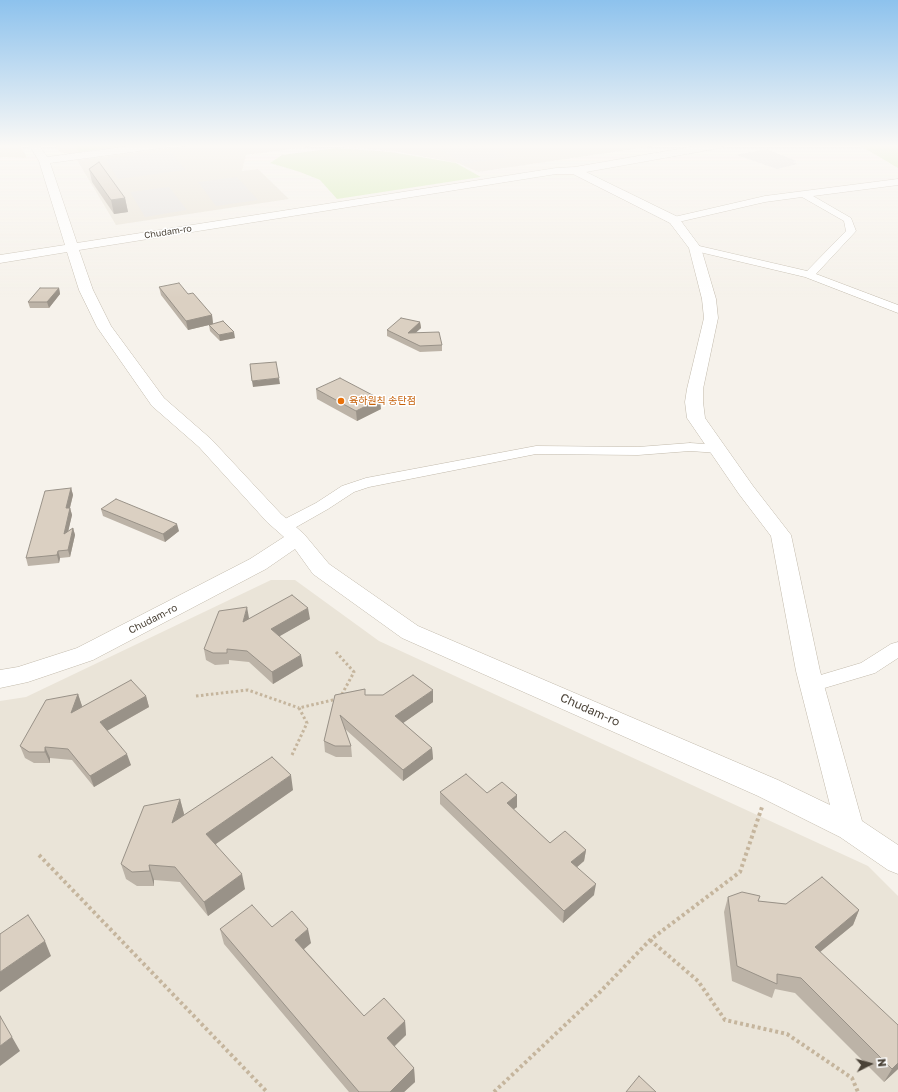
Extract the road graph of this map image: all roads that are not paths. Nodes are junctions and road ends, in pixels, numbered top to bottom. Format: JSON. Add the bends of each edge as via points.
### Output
{"nodes":[{"id":1,"x":55,"y":196,"type":"edge"},
{"id":2,"x":418,"y":196,"type":"edge"},
{"id":3,"x":626,"y":196,"type":"edge"},
{"id":4,"x":789,"y":196,"type":"edge"},
{"id":5,"x":807,"y":196,"type":"edge"},
{"id":6,"x":674,"y":220,"type":"junction"},
{"id":7,"x":695,"y":248,"type":"junction"},
{"id":8,"x":73,"y":250,"type":"junction"},
{"id":9,"x":0,"y":259,"type":"edge"},
{"id":10,"x":0,"y":264,"type":"edge"},
{"id":11,"x":809,"y":275,"type":"junction"},
{"id":12,"x":898,"y":309,"type":"edge"},
{"id":13,"x":719,"y":449,"type":"junction"},
{"id":14,"x":291,"y":532,"type":"junction"},
{"id":15,"x":898,"y":649,"type":"edge"},
{"id":16,"x":0,"y":679,"type":"edge"},
{"id":17,"x":811,"y":684,"type":"junction"},
{"id":18,"x":850,"y":828,"type":"junction"},
{"id":19,"x":898,"y":861,"type":"edge"}],
"edges":[{"from":1,"to":8,"type":"street"},
{"from":2,"to":8,"type":"street","name":"Chudam-ro"},
{"from":3,"to":6,"type":"street"},
{"from":4,"to":6,"type":"street"},
{"from":5,"to":11,"type":"street","via":[[848,220],[851,231]]},
{"from":6,"to":7,"type":"street"},
{"from":7,"to":11,"type":"street"},
{"from":7,"to":13,"type":"street","via":[[709,299],[711,318],[694,402],[696,418]]},
{"from":8,"to":9,"type":"street","name":"Chudam-ro"},
{"from":8,"to":10,"type":"street","name":"Chudam-ro"},
{"from":8,"to":14,"type":"street","name":"Chudam-ro","via":[[86,290],[104,327],[158,402],[205,443],[274,518]]},
{"from":11,"to":12,"type":"street"},
{"from":13,"to":14,"type":"street","via":[[690,447],[630,451],[536,450],[366,483],[348,489],[322,506]]},
{"from":13,"to":17,"type":"street","via":[[746,490],[781,535]]},
{"from":14,"to":16,"type":"street","name":"Chudam-ro","via":[[258,564],[85,654],[19,676]]},
{"from":14,"to":18,"type":"street","name":"Chudam-ro","via":[[322,569],[410,632],[768,788]]},
{"from":15,"to":17,"type":"street","via":[[868,668]]},
{"from":17,"to":18,"type":"street"},
{"from":18,"to":19,"type":"street","name":"Chudam-ro"}]}
